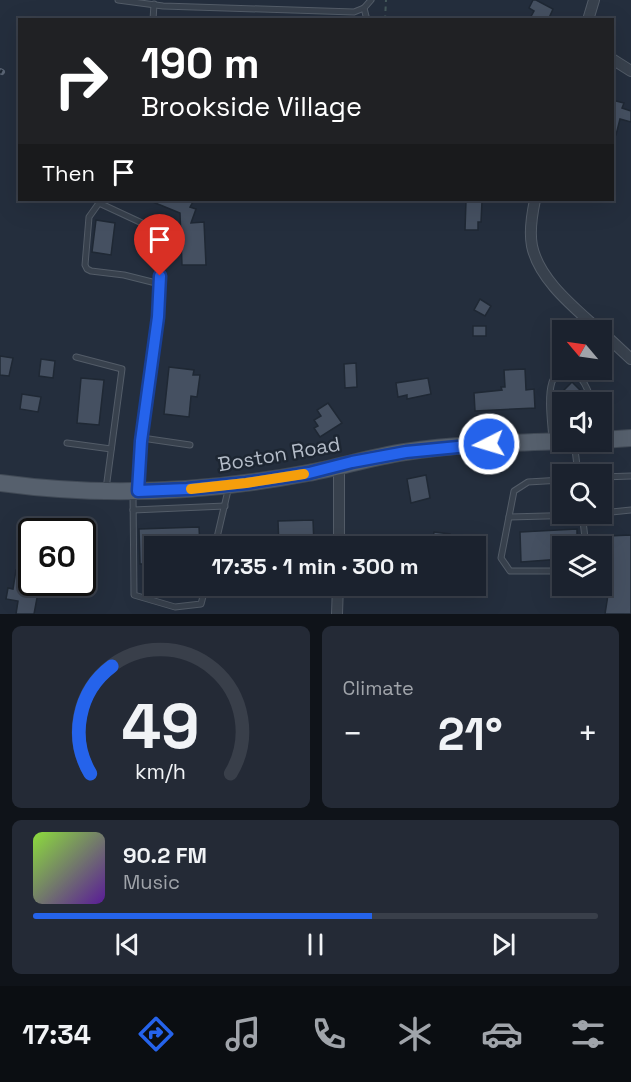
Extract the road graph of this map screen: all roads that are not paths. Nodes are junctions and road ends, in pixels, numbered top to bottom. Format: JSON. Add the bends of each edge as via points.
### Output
{"nodes":[{"id":1,"x":118,"y":0,"type":"edge"},
{"id":2,"x":371,"y":0,"type":"edge"},
{"id":3,"x":594,"y":0,"type":"edge"},
{"id":4,"x":154,"y":4,"type":"junction"},
{"id":5,"x":364,"y":8,"type":"junction"},
{"id":6,"x":153,"y":18,"type":"edge"},
{"id":7,"x":366,"y":18,"type":"edge"},
{"id":8,"x":589,"y":18,"type":"edge"},
{"id":9,"x":614,"y":60,"type":"edge"},
{"id":10,"x":631,"y":71,"type":"edge"},
{"id":11,"x":99,"y":201,"type":"edge"},
{"id":12,"x":535,"y":201,"type":"edge"},
{"id":13,"x":160,"y":284,"type":"junction"},
{"id":14,"x":588,"y":320,"type":"edge"},
{"id":15,"x":612,"y":342,"type":"edge"},
{"id":16,"x":76,"y":357,"type":"dead end"},
{"id":17,"x":631,"y":359,"type":"edge"},
{"id":18,"x":588,"y":392,"type":"edge"},
{"id":19,"x":552,"y":404,"type":"edge"},
{"id":20,"x":142,"y":438,"type":"junction"},
{"id":21,"x":631,"y":438,"type":"edge"},
{"id":22,"x":612,"y":439,"type":"edge"},
{"id":23,"x":552,"y":441,"type":"edge"},
{"id":24,"x":67,"y":443,"type":"dead end"},
{"id":25,"x":190,"y":445,"type":"dead end"},
{"id":26,"x":111,"y":449,"type":"junction"},
{"id":27,"x":339,"y":466,"type":"junction"},
{"id":28,"x":631,"y":476,"type":"edge"},
{"id":29,"x":612,"y":477,"type":"edge"},
{"id":30,"x":552,"y":481,"type":"edge"},
{"id":31,"x":0,"y":483,"type":"edge"},
{"id":32,"x":230,"y":485,"type":"junction"},
{"id":33,"x":105,"y":490,"type":"junction"},
{"id":34,"x":135,"y":491,"type":"junction"},
{"id":35,"x":225,"y":506,"type":"junction"},
{"id":36,"x":133,"y":510,"type":"junction"},
{"id":37,"x":631,"y":510,"type":"edge"},
{"id":38,"x":612,"y":512,"type":"edge"},
{"id":39,"x":552,"y":515,"type":"edge"},
{"id":40,"x":509,"y":517,"type":"junction"},
{"id":41,"x":218,"y":536,"type":"edge"},
{"id":42,"x":339,"y":536,"type":"edge"},
{"id":43,"x":552,"y":571,"type":"edge"},
{"id":44,"x":203,"y":596,"type":"edge"},
{"id":45,"x":338,"y":596,"type":"edge"},
{"id":46,"x":337,"y":614,"type":"edge"}],
"edges":[{"from":1,"to":4,"type":"lane"},
{"from":2,"to":5,"type":"lane"},
{"from":3,"to":8,"type":"street"},
{"from":4,"to":5,"type":"lane","via":[[343,12]]},
{"from":4,"to":6,"type":"lane"},
{"from":5,"to":7,"type":"lane"},
{"from":9,"to":10,"type":"street"},
{"from":11,"to":13,"type":"lane","via":[[157,230]]},
{"from":11,"to":13,"type":"lane","via":[[89,217],[87,269]]},
{"from":12,"to":14,"type":"street","via":[[531,245],[535,256],[560,294]]},
{"from":13,"to":20,"type":"lane"},
{"from":15,"to":17,"type":"street"},
{"from":16,"to":26,"type":"lane","via":[[122,369]]},
{"from":18,"to":19,"type":"lane","via":[[576,373],[559,372],[550,392]]},
{"from":20,"to":25,"type":"lane"},
{"from":20,"to":34,"type":"lane"},
{"from":21,"to":22,"type":"main road"},
{"from":23,"to":27,"type":"main road","name":"Boston Road","via":[[449,447]]},
{"from":24,"to":26,"type":"lane"},
{"from":26,"to":33,"type":"lane"},
{"from":27,"to":32,"type":"main road","name":"Boston Road"},
{"from":27,"to":42,"type":"street"},
{"from":28,"to":29,"type":"lane"},
{"from":30,"to":40,"type":"lane","via":[[528,482],[514,491]]},
{"from":31,"to":33,"type":"main road","name":"Boston Road"},
{"from":32,"to":34,"type":"main road","name":"Boston Road"},
{"from":32,"to":35,"type":"lane"},
{"from":33,"to":34,"type":"main road","name":"Boston Road"},
{"from":34,"to":36,"type":"lane"},
{"from":35,"to":36,"type":"lane"},
{"from":35,"to":41,"type":"lane"},
{"from":36,"to":44,"type":"lane","via":[[134,595],[175,607],[201,604]]},
{"from":37,"to":38,"type":"lane"},
{"from":39,"to":40,"type":"lane"},
{"from":40,"to":43,"type":"lane","via":[[501,558],[510,571]]},
{"from":45,"to":46,"type":"street"}]}
